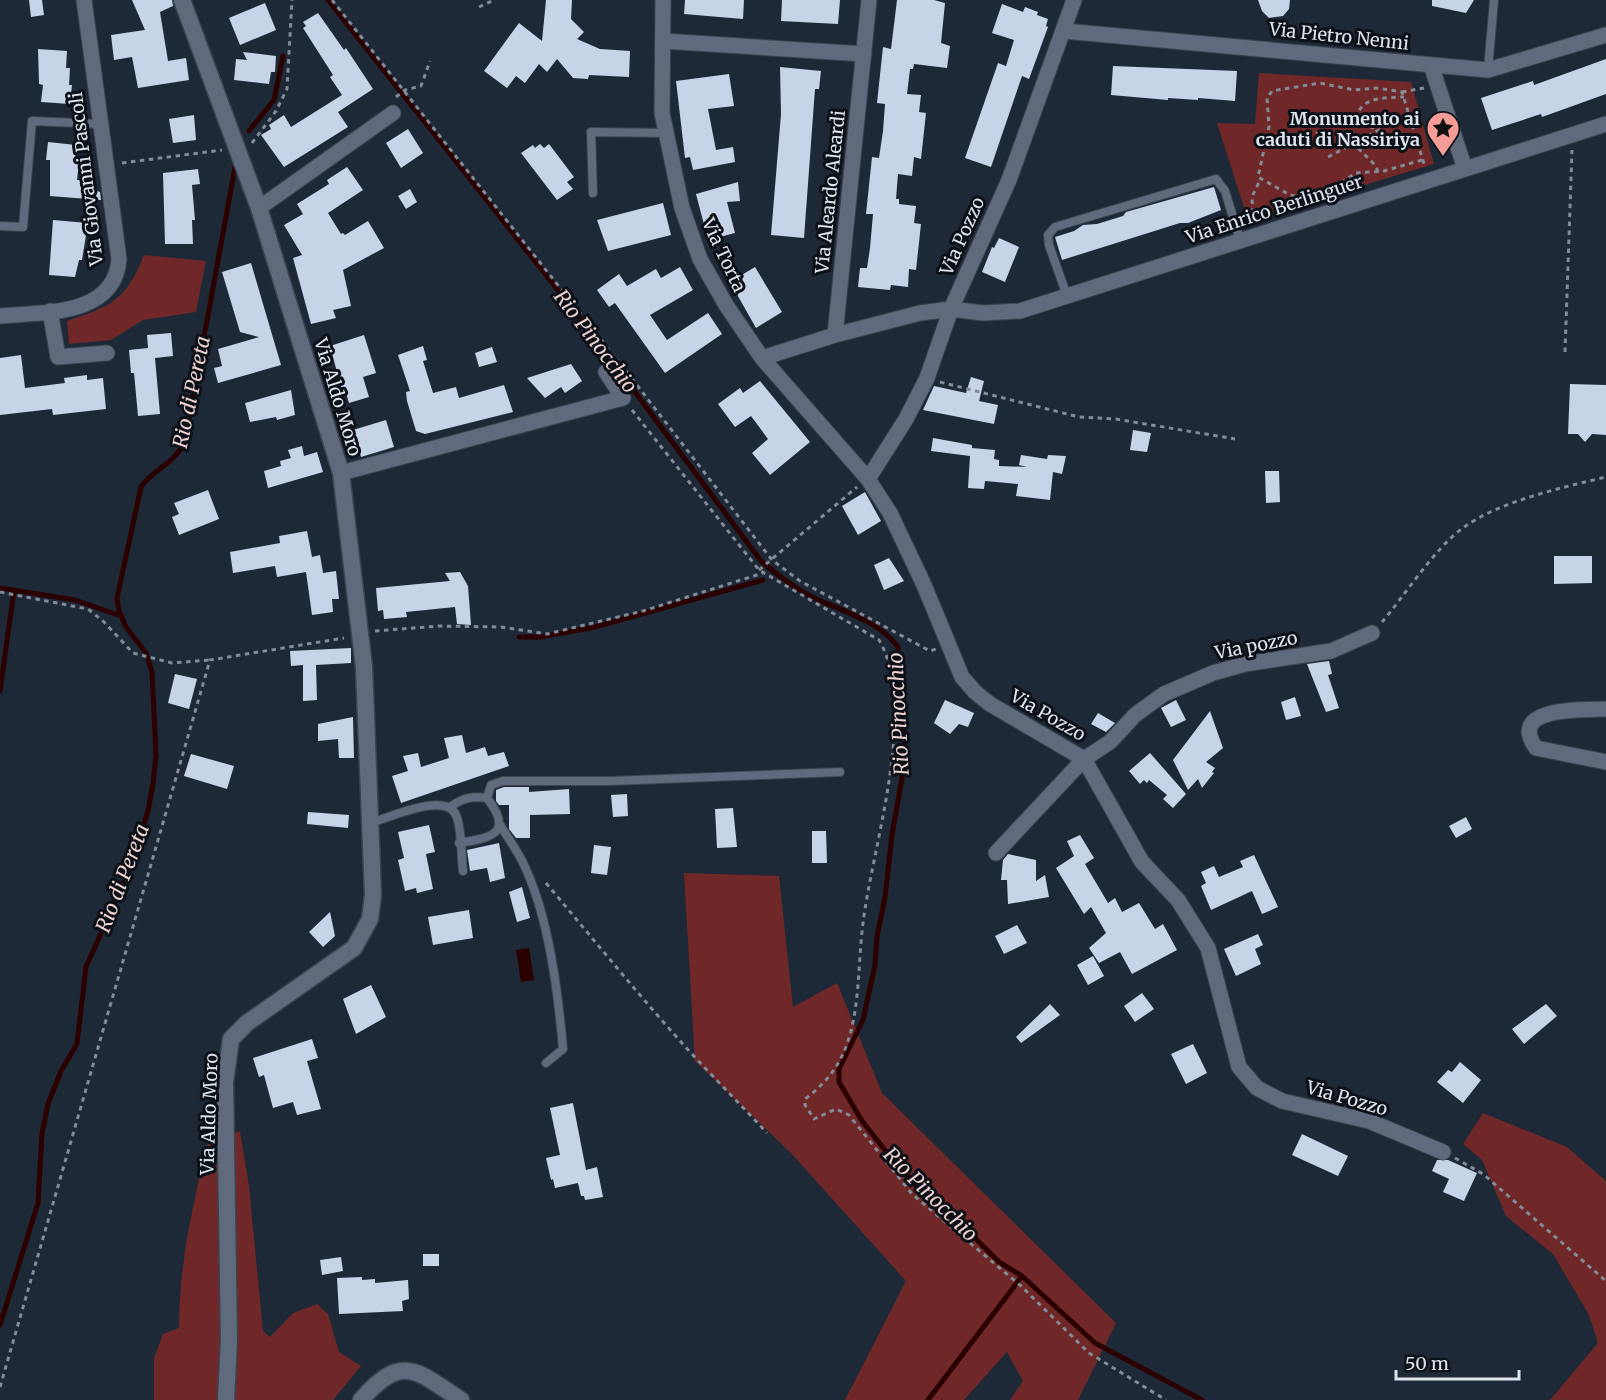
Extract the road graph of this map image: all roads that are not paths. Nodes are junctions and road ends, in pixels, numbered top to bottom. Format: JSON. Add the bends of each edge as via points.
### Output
{"nodes":[{"id":1,"x":84,"y":0,"type":"edge"},
{"id":2,"x":182,"y":0,"type":"edge"},
{"id":3,"x":663,"y":0,"type":"edge"},
{"id":4,"x":869,"y":0,"type":"edge"},
{"id":5,"x":1074,"y":0,"type":"edge"},
{"id":6,"x":1494,"y":0,"type":"edge"},
{"id":7,"x":1064,"y":31,"type":"junction"},
{"id":8,"x":1606,"y":35,"type":"edge"},
{"id":9,"x":663,"y":41,"type":"junction"},
{"id":10,"x":864,"y":54,"type":"junction"},
{"id":11,"x":1431,"y":65,"type":"junction"},
{"id":12,"x":1488,"y":70,"type":"junction"},
{"id":13,"x":393,"y":113,"type":"dead end"},
{"id":14,"x":100,"y":124,"type":"junction"},
{"id":15,"x":1606,"y":124,"type":"edge"},
{"id":16,"x":666,"y":133,"type":"junction"},
{"id":17,"x":1465,"y":169,"type":"junction"},
{"id":18,"x":593,"y":193,"type":"dead end"},
{"id":19,"x":258,"y":208,"type":"junction"},
{"id":20,"x":0,"y":226,"type":"edge"},
{"id":21,"x":1240,"y":240,"type":"junction"},
{"id":22,"x":1067,"y":296,"type":"junction"},
{"id":23,"x":951,"y":309,"type":"junction"},
{"id":24,"x":50,"y":312,"type":"junction"},
{"id":25,"x":0,"y":316,"type":"edge"},
{"id":26,"x":836,"y":334,"type":"junction"},
{"id":27,"x":107,"y":353,"type":"dead end"},
{"id":28,"x":762,"y":358,"type":"junction"},
{"id":29,"x":606,"y":372,"type":"dead end"},
{"id":30,"x":341,"y":473,"type":"junction"},
{"id":31,"x":868,"y":479,"type":"junction"},
{"id":32,"x":1372,"y":633,"type":"road end"},
{"id":33,"x":1606,"y":709,"type":"edge"},
{"id":34,"x":1084,"y":759,"type":"junction"},
{"id":35,"x":1606,"y":762,"type":"edge"},
{"id":36,"x":840,"y":772,"type":"dead end"},
{"id":37,"x":487,"y":798,"type":"junction"},
{"id":38,"x":450,"y":807,"type":"junction"},
{"id":39,"x":370,"y":823,"type":"junction"},
{"id":40,"x":499,"y":823,"type":"junction"},
{"id":41,"x":459,"y":843,"type":"junction"},
{"id":42,"x":996,"y":853,"type":"dead end"},
{"id":43,"x":463,"y":871,"type":"dead end"},
{"id":44,"x":546,"y":1063,"type":"dead end"},
{"id":45,"x":1443,"y":1152,"type":"road end"},
{"id":46,"x":226,"y":1400,"type":"edge"},
{"id":47,"x":361,"y":1400,"type":"edge"},
{"id":48,"x":461,"y":1400,"type":"edge"}],
"edges":[{"from":1,"to":14,"type":"street","name":"Via Giovanni Pascoli"},
{"from":2,"to":19,"type":"main road","name":"Via Aldo Moro"},
{"from":3,"to":9,"type":"street","name":"Via Torta"},
{"from":4,"to":10,"type":"street","name":"Via Aleardo Aleardi"},
{"from":5,"to":7,"type":"street","name":"Via Pozzo"},
{"from":6,"to":12,"type":"lane"},
{"from":7,"to":11,"type":"street","name":"Via Pietro Nenni"},
{"from":7,"to":23,"type":"street","name":"Via Pozzo","via":[[1009,180]]},
{"from":8,"to":12,"type":"street","name":"Via Pietro Nenni"},
{"from":9,"to":10,"type":"street"},
{"from":9,"to":16,"type":"street","name":"Via Torta","via":[[662,113]]},
{"from":10,"to":26,"type":"street","name":"Via Aleardo Aleardi"},
{"from":11,"to":12,"type":"street","name":"Via Pietro Nenni"},
{"from":11,"to":17,"type":"street"},
{"from":13,"to":19,"type":"street"},
{"from":14,"to":20,"type":"lane","via":[[32,122],[23,227]]},
{"from":14,"to":24,"type":"street","name":"Via Giovanni Pascoli","via":[[118,271],[99,297],[81,306]]},
{"from":15,"to":17,"type":"street","name":"Via Enrico Berlinguer"},
{"from":16,"to":18,"type":"lane","via":[[591,132]]},
{"from":16,"to":28,"type":"street","name":"Via Torta","via":[[682,208],[700,259]]},
{"from":17,"to":21,"type":"street","name":"Via Enrico Berlinguer"},
{"from":19,"to":30,"type":"main road","name":"Via Aldo Moro"},
{"from":21,"to":22,"type":"street","name":"Via Enrico Berlinguer"},
{"from":21,"to":22,"type":"lane","via":[[1225,191],[1216,179],[1056,227],[1048,235],[1049,245]]},
{"from":22,"to":23,"type":"street","name":"Via Enrico Berlinguer","via":[[1020,311],[983,313]]},
{"from":23,"to":26,"type":"street"},
{"from":23,"to":31,"type":"street","name":"Via Pozzo","via":[[927,378]]},
{"from":24,"to":25,"type":"street","name":"Via Giovanni Pascoli"},
{"from":24,"to":27,"type":"street","via":[[58,357]]},
{"from":26,"to":28,"type":"street"},
{"from":28,"to":31,"type":"street","name":"Via Torta"},
{"from":29,"to":30,"type":"street","via":[[623,398]]},
{"from":30,"to":39,"type":"main road","name":"Via Aldo Moro","via":[[364,667]]},
{"from":31,"to":34,"type":"street","name":"Via Pozzo","via":[[890,513],[962,677],[990,704]]},
{"from":32,"to":34,"type":"street","name":"Via pozzo","via":[[1331,651],[1245,663],[1164,694],[1135,715],[1110,742]]},
{"from":33,"to":35,"type":"street","via":[[1544,713],[1530,729],[1530,741],[1536,748]]},
{"from":34,"to":42,"type":"street","name":"Via pozzo"},
{"from":34,"to":45,"type":"street","name":"Via Pozzo","via":[[1142,862],[1178,900],[1208,948],[1239,1066],[1257,1088],[1281,1101],[1370,1121]]},
{"from":36,"to":37,"type":"lane","via":[[503,781],[491,785]]},
{"from":37,"to":38,"type":"lane","via":[[474,796]]},
{"from":37,"to":40,"type":"lane"},
{"from":38,"to":39,"type":"lane","via":[[436,804]]},
{"from":38,"to":41,"type":"lane","via":[[456,815]]},
{"from":39,"to":46,"type":"main road","name":"Via Aldo Moro","via":[[373,895],[370,918],[360,939],[346,956],[231,1039],[225,1110],[229,1340]]},
{"from":40,"to":41,"type":"lane","via":[[489,838]]},
{"from":40,"to":44,"type":"lane","via":[[522,862],[536,897],[559,1004],[563,1049]]},
{"from":41,"to":43,"type":"lane"},
{"from":47,"to":48,"type":"main road","via":[[379,1381],[405,1369],[417,1371]]}]}
